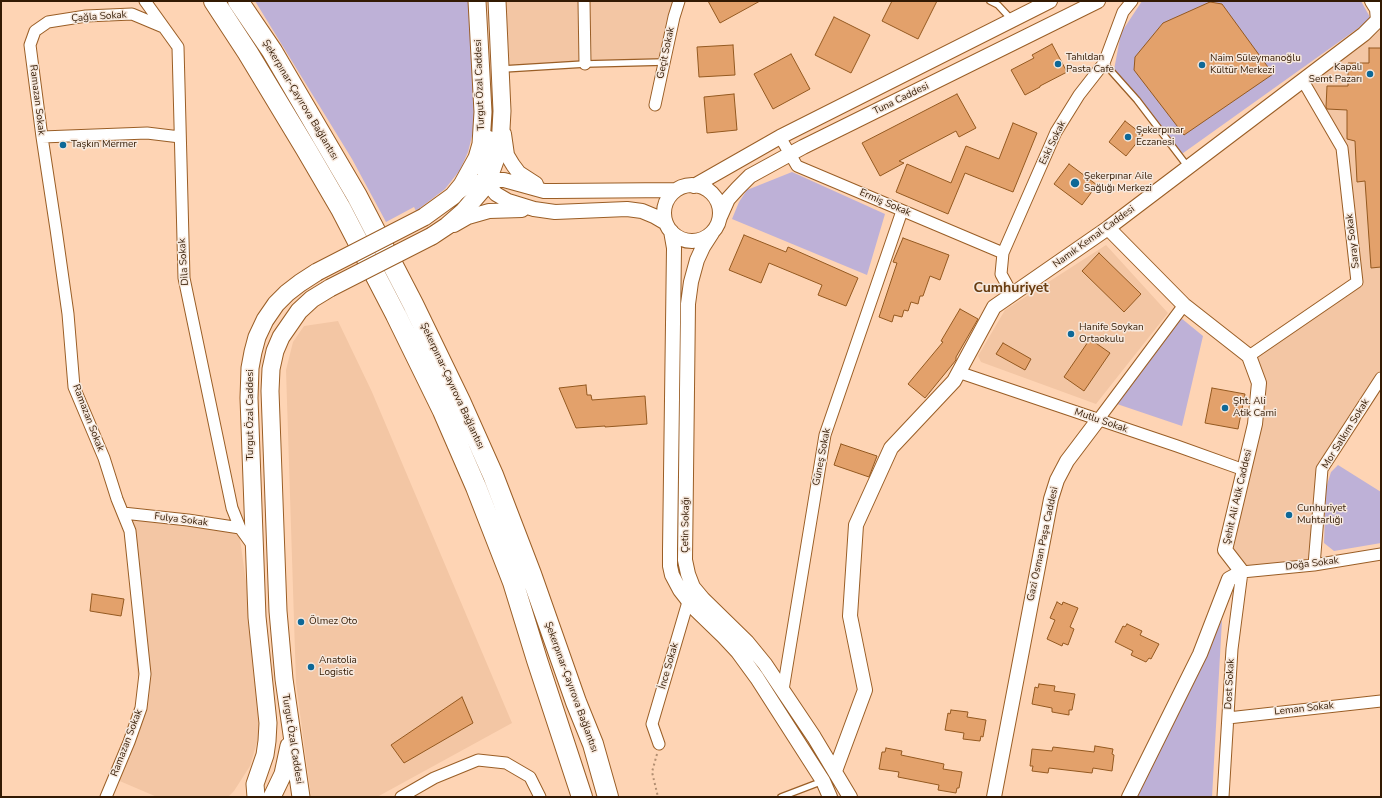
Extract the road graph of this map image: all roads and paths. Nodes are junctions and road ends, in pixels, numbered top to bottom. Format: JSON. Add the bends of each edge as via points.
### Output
{"nodes":[{"id":1,"x":145,"y":1,"type":"edge"},
{"id":2,"x":214,"y":1,"type":"edge"},
{"id":3,"x":238,"y":1,"type":"edge"},
{"id":4,"x":477,"y":1,"type":"edge"},
{"id":5,"x":497,"y":1,"type":"edge"},
{"id":6,"x":584,"y":1,"type":"edge"},
{"id":7,"x":679,"y":1,"type":"edge"},
{"id":8,"x":990,"y":1,"type":"edge"},
{"id":9,"x":1050,"y":1,"type":"edge"},
{"id":10,"x":1098,"y":1,"type":"edge"},
{"id":11,"x":1132,"y":1,"type":"edge"},
{"id":12,"x":1372,"y":1,"type":"edge"},
{"id":13,"x":1012,"y":20,"type":"junction"},
{"id":14,"x":163,"y":27,"type":"junction"},
{"id":15,"x":35,"y":31,"type":"joint"},
{"id":16,"x":664,"y":62,"type":"junction"},
{"id":17,"x":1104,"y":63,"type":"junction"},
{"id":18,"x":586,"y":64,"type":"junction"},
{"id":19,"x":500,"y":69,"type":"junction"},
{"id":20,"x":1303,"y":80,"type":"junction"},
{"id":21,"x":482,"y":94,"type":"junction"},
{"id":22,"x":655,"y":105,"type":"dead end"},
{"id":23,"x":502,"y":111,"type":"junction"},
{"id":24,"x":42,"y":136,"type":"junction"},
{"id":25,"x":180,"y":137,"type":"junction"},
{"id":26,"x":780,"y":137,"type":"junction"},
{"id":27,"x":790,"y":154,"type":"junction"},
{"id":28,"x":1188,"y":168,"type":"junction"},
{"id":29,"x":487,"y":181,"type":"junction"},
{"id":30,"x":694,"y":186,"type":"junction"},
{"id":31,"x":676,"y":190,"type":"junction"},
{"id":32,"x":566,"y":191,"type":"junction"},
{"id":33,"x":453,"y":196,"type":"junction"},
{"id":34,"x":546,"y":211,"type":"junction"},
{"id":35,"x":902,"y":211,"type":"junction"},
{"id":36,"x":720,"y":217,"type":"junction"},
{"id":37,"x":668,"y":227,"type":"junction"},
{"id":38,"x":1108,"y":228,"type":"junction"},
{"id":39,"x":712,"y":233,"type":"junction"},
{"id":40,"x":432,"y":236,"type":"junction"},
{"id":41,"x":1003,"y":254,"type":"junction"},
{"id":42,"x":1012,"y":294,"type":"junction"},
{"id":43,"x":1184,"y":305,"type":"junction"},
{"id":44,"x":1249,"y":356,"type":"junction"},
{"id":45,"x":958,"y":372,"type":"junction"},
{"id":46,"x":1381,"y":378,"type":"edge"},
{"id":47,"x":1098,"y":420,"type":"junction"},
{"id":48,"x":1244,"y":470,"type":"junction"},
{"id":49,"x":123,"y":514,"type":"junction"},
{"id":50,"x":240,"y":528,"type":"junction"},
{"id":51,"x":254,"y":546,"type":"junction"},
{"id":52,"x":1381,"y":554,"type":"edge"},
{"id":53,"x":1314,"y":565,"type":"junction"},
{"id":54,"x":1242,"y":572,"type":"junction"},
{"id":55,"x":693,"y":587,"type":"junction"},
{"id":56,"x":689,"y":601,"type":"junction"},
{"id":57,"x":783,"y":690,"type":"junction"},
{"id":58,"x":1381,"y":701,"type":"edge"},
{"id":59,"x":288,"y":716,"type":"junction"},
{"id":60,"x":1228,"y":718,"type":"junction"},
{"id":61,"x":660,"y":744,"type":"joint"},
{"id":62,"x":261,"y":765,"type":"junction"},
{"id":63,"x":835,"y":771,"type":"junction"},
{"id":64,"x":823,"y":780,"type":"junction"},
{"id":65,"x":106,"y":797,"type":"edge"},
{"id":66,"x":242,"y":797,"type":"edge"},
{"id":67,"x":256,"y":797,"type":"edge"},
{"id":68,"x":272,"y":797,"type":"edge"},
{"id":69,"x":301,"y":797,"type":"edge"},
{"id":70,"x":401,"y":797,"type":"edge"},
{"id":71,"x":540,"y":797,"type":"edge"},
{"id":72,"x":582,"y":797,"type":"edge"},
{"id":73,"x":608,"y":797,"type":"edge"},
{"id":74,"x":658,"y":797,"type":"edge"},
{"id":75,"x":782,"y":797,"type":"edge"},
{"id":76,"x":830,"y":797,"type":"edge"},
{"id":77,"x":850,"y":797,"type":"edge"},
{"id":78,"x":994,"y":797,"type":"edge"},
{"id":79,"x":1129,"y":797,"type":"edge"},
{"id":80,"x":1223,"y":797,"type":"edge"}],
"edges":[{"from":1,"to":14,"type":"street","name":"Dila Sokak"},
{"from":2,"to":72,"type":"highway","name":"Şekerpınar-Çayırova Bağlantısı","via":[[341,209],[443,411],[513,582]]},
{"from":3,"to":73,"type":"highway","name":"Şekerpınar-Çayırova Bağlantısı","via":[[276,58],[357,196],[460,401],[493,475],[531,574],[593,744]]},
{"from":4,"to":21,"type":"main road","name":"Turgut Özal Caddesi"},
{"from":5,"to":19,"type":"main road","name":"Turgut Özal Caddesi"},
{"from":6,"to":18,"type":"street"},
{"from":7,"to":16,"type":"street","name":"Geçit Sokak"},
{"from":8,"to":13,"type":"lane"},
{"from":9,"to":13,"type":"street","name":"Tuna Caddesi"},
{"from":10,"to":27,"type":"street","name":"Tuna Caddesi"},
{"from":11,"to":17,"type":"street","name":"Eski Sokak","via":[[1123,12]]},
{"from":12,"to":20,"type":"street","name":"Namık Kemal Caddesi","via":[[1377,9],[1378,20],[1364,34]]},
{"from":13,"to":26,"type":"street","name":"Tuna Caddesi"},
{"from":14,"to":15,"type":"street","name":"Çağla Sokak","via":[[132,14],[86,16],[48,22]]},
{"from":14,"to":25,"type":"street","name":"Dila Sokak","via":[[178,47]]},
{"from":15,"to":24,"type":"street","name":"Ramazan Sokak","via":[[30,44]]},
{"from":16,"to":18,"type":"lane"},
{"from":16,"to":22,"type":"street","name":"Geçit Sokak"},
{"from":17,"to":28,"type":"lane","via":[[1137,100]]},
{"from":17,"to":41,"type":"street","name":"Eski Sokak","via":[[1079,94],[1056,132]]},
{"from":18,"to":19,"type":"lane"},
{"from":19,"to":23,"type":"main road","name":"Turgut Özal Caddesi"},
{"from":20,"to":28,"type":"street","name":"Namık Kemal Caddesi"},
{"from":20,"to":44,"type":"street","name":"Saray Sokak","via":[[1342,148],[1357,282]]},
{"from":21,"to":29,"type":"street","via":[[490,137],[484,169]]},
{"from":21,"to":33,"type":"main road","name":"Turgut Özal Caddesi","via":[[481,144],[471,171]]},
{"from":23,"to":29,"type":"main road","name":"Turgut Özal Caddesi","via":[[500,147]]},
{"from":23,"to":32,"type":"street","via":[[507,155],[519,173],[538,185]]},
{"from":24,"to":25,"type":"street","via":[[147,134]]},
{"from":24,"to":49,"type":"street","name":"Ramazan Sokak","via":[[68,314],[74,386],[104,458]]},
{"from":25,"to":50,"type":"street","name":"Dila Sokak","via":[[184,278],[232,508]]},
{"from":26,"to":27,"type":"street","name":"Ermiş Sokak"},
{"from":26,"to":30,"type":"street","name":"Tuna Caddesi"},
{"from":27,"to":35,"type":"street","name":"Ermiş Sokak","via":[[797,166]]},
{"from":27,"to":36,"type":"street","name":"Tuna Caddesi","via":[[750,176],[728,199]]},
{"from":28,"to":38,"type":"street","name":"Namık Kemal Caddesi"},
{"from":29,"to":32,"type":"street","via":[[504,180],[544,190]]},
{"from":29,"to":33,"type":"street","via":[[469,185]]},
{"from":29,"to":34,"type":"street","via":[[496,194],[508,201]]},
{"from":29,"to":40,"type":"main road","name":"Turgut Özal Caddesi","via":[[463,212]]},
{"from":30,"to":31,"type":"street"},
{"from":30,"to":36,"type":"street","via":[[713,196]]},
{"from":31,"to":32,"type":"street"},
{"from":31,"to":37,"type":"street","via":[[670,197],[664,214]]},
{"from":33,"to":51,"type":"main road","name":"Turgut Özal Caddesi","bridge":true,"via":[[424,217],[295,286],[276,304],[265,320],[257,337],[250,368]]},
{"from":34,"to":37,"type":"street","via":[[627,209],[654,216]]},
{"from":34,"to":40,"type":"street","via":[[489,211],[468,217]]},
{"from":35,"to":41,"type":"street","name":"Ermiş Sokak"},
{"from":35,"to":57,"type":"street","name":"Güneş Sokak","via":[[825,435]]},
{"from":36,"to":39,"type":"street"},
{"from":37,"to":39,"type":"street","via":[[686,241],[700,240]]},
{"from":37,"to":56,"type":"street","via":[[674,248],[670,566],[676,583]]},
{"from":38,"to":42,"type":"street","name":"Namık Kemal Caddesi"},
{"from":38,"to":43,"type":"street"},
{"from":39,"to":55,"type":"street","name":"Çetin Sokağı","via":[[696,260],[688,304],[685,560]]},
{"from":40,"to":59,"type":"main road","name":"Turgut Özal Caddesi","bridge":true,"via":[[312,299],[289,323],[275,351],[270,391],[278,611]]},
{"from":41,"to":42,"type":"street","name":"Eski Sokak","via":[[1001,274]]},
{"from":42,"to":45,"type":"street","name":"Namık Kemal Caddesi","via":[[994,307]]},
{"from":43,"to":44,"type":"street"},
{"from":43,"to":47,"type":"street","name":"Gazi Osman Paşa Caddesi"},
{"from":44,"to":48,"type":"street","name":"Şehit Ali Atik Caddesi","via":[[1259,383],[1255,424]]},
{"from":45,"to":47,"type":"street","name":"Mutlu Sokak"},
{"from":45,"to":63,"type":"street","name":"Namık Kemal Caddesi","via":[[954,381],[891,448],[856,525],[850,616],[865,690]]},
{"from":46,"to":53,"type":"street","name":"Mor Salkım Sokak","via":[[1322,469]]},
{"from":47,"to":48,"type":"street","name":"Mutlu Sokak"},
{"from":47,"to":78,"type":"street","name":"Gazi Osman Paşa Caddesi","via":[[1067,461],[1051,499]]},
{"from":48,"to":54,"type":"street","name":"Şehit Ali Atik Caddesi","via":[[1225,550]]},
{"from":49,"to":50,"type":"street","name":"Fulya Sokak"},
{"from":49,"to":65,"type":"street","name":"Ramazan Sokak","via":[[130,531],[145,674],[141,708],[130,742]]},
{"from":50,"to":51,"type":"street","name":"Dila Sokak"},
{"from":51,"to":62,"type":"main road","name":"Turgut Özal Caddesi","via":[[257,617],[268,723]]},
{"from":52,"to":53,"type":"street","name":"Doğa Sokak"},
{"from":53,"to":54,"type":"street","name":"Doğa Sokak"},
{"from":54,"to":60,"type":"street","name":"Dost Sokak","via":[[1232,649]]},
{"from":54,"to":79,"type":"street","via":[[1229,579],[1200,654]]},
{"from":55,"to":56,"type":"street","name":"İnce Sokak"},
{"from":55,"to":57,"type":"street","name":"Çetin Sokağı","via":[[747,642]]},
{"from":56,"to":61,"type":"street","name":"İnce Sokak","via":[[652,724]]},
{"from":56,"to":64,"type":"street","via":[[738,652]]},
{"from":57,"to":63,"type":"street","name":"Çetin Sokağı"},
{"from":58,"to":60,"type":"street","name":"Leman Sokak"},
{"from":59,"to":68,"type":"main road","via":[[286,762]]},
{"from":59,"to":69,"type":"main road","name":"Turgut Özal Caddesi"},
{"from":60,"to":80,"type":"street","name":"Dost Sokak"},
{"from":61,"to":74,"type":"path","via":[[652,772]]},
{"from":62,"to":66,"type":"main road"},
{"from":62,"to":67,"type":"main road","name":"Turgut Özal Caddesi","via":[[255,784]]},
{"from":63,"to":77,"type":"street"},
{"from":64,"to":75,"type":"lane"},
{"from":64,"to":76,"type":"street"},
{"from":70,"to":71,"type":"street","via":[[434,778],[478,760],[506,763],[530,777]]}]}
